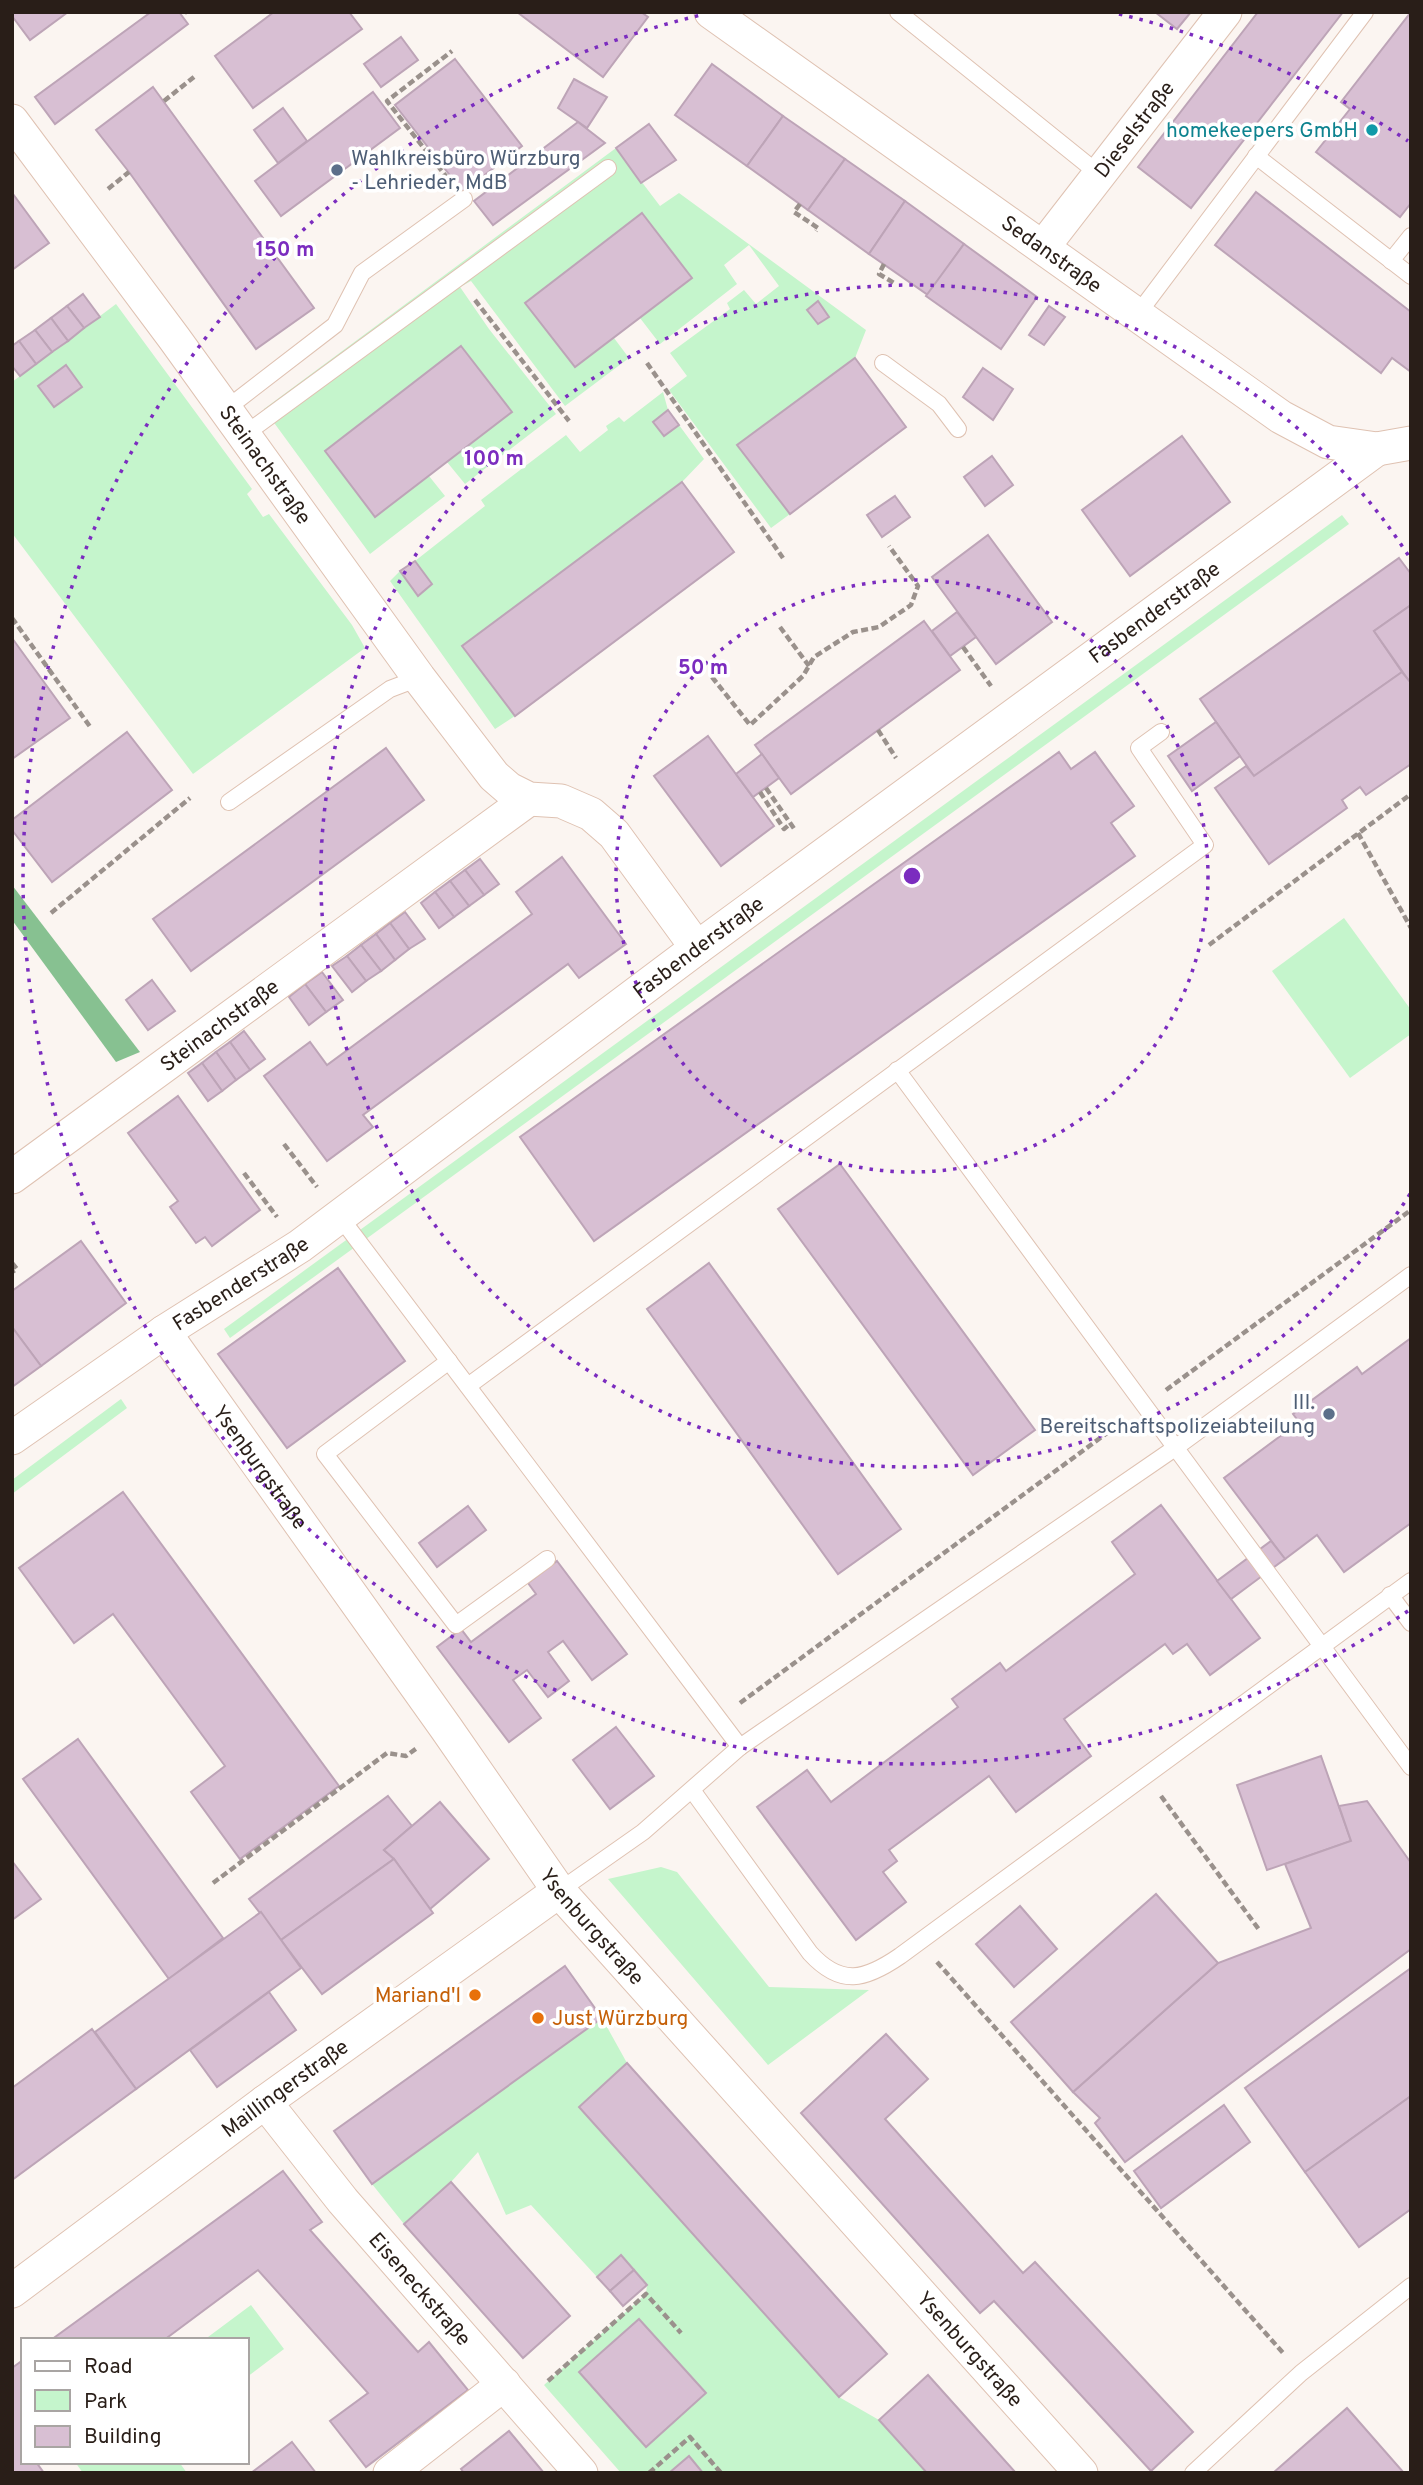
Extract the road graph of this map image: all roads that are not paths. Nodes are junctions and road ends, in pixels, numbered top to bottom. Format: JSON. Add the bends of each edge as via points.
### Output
{"nodes":[{"id":1,"x":711,"y":12,"type":"edge"},
{"id":2,"x":898,"y":12,"type":"edge"},
{"id":3,"x":1225,"y":12,"type":"edge"},
{"id":4,"x":1365,"y":12,"type":"edge"},
{"id":5,"x":751,"y":23,"type":"edge"},
{"id":6,"x":12,"y":121,"type":"edge"},
{"id":7,"x":1256,"y":156,"type":"junction"},
{"id":8,"x":608,"y":168,"type":"dead end"},
{"id":9,"x":1099,"y":174,"type":"junction"},
{"id":10,"x":464,"y":199,"type":"road end"},
{"id":11,"x":1411,"y":236,"type":"edge"},
{"id":12,"x":1043,"y":247,"type":"junction"},
{"id":13,"x":1391,"y":261,"type":"junction"},
{"id":14,"x":1411,"y":276,"type":"edge"},
{"id":15,"x":1137,"y":315,"type":"junction"},
{"id":16,"x":883,"y":363,"type":"dead end"},
{"id":17,"x":235,"y":422,"type":"junction"},
{"id":18,"x":958,"y":429,"type":"dead end"},
{"id":19,"x":1411,"y":443,"type":"edge"},
{"id":20,"x":1377,"y":449,"type":"junction"},
{"id":21,"x":419,"y":678,"type":"junction"},
{"id":22,"x":1161,"y":732,"type":"dead end"},
{"id":23,"x":528,"y":799,"type":"junction"},
{"id":24,"x":229,"y":802,"type":"dead end"},
{"id":25,"x":697,"y":948,"type":"junction"},
{"id":26,"x":897,"y":1070,"type":"junction"},
{"id":27,"x":13,"y":1174,"type":"edge"},
{"id":28,"x":340,"y":1217,"type":"junction"},
{"id":29,"x":1411,"y":1275,"type":"edge"},
{"id":30,"x":164,"y":1332,"type":"junction"},
{"id":31,"x":449,"y":1361,"type":"junction"},
{"id":32,"x":468,"y":1387,"type":"junction"},
{"id":33,"x":12,"y":1438,"type":"edge"},
{"id":34,"x":1175,"y":1448,"type":"junction"},
{"id":35,"x":547,"y":1559,"type":"dead end"},
{"id":36,"x":1411,"y":1581,"type":"edge"},
{"id":37,"x":1390,"y":1595,"type":"junction"},
{"id":38,"x":1411,"y":1623,"type":"edge"},
{"id":39,"x":1322,"y":1645,"type":"junction"},
{"id":40,"x":740,"y":1747,"type":"junction"},
{"id":41,"x":1411,"y":1767,"type":"edge"},
{"id":42,"x":692,"y":1790,"type":"junction"},
{"id":43,"x":559,"y":1891,"type":"junction"},
{"id":44,"x":265,"y":2102,"type":"junction"},
{"id":45,"x":1411,"y":2286,"type":"edge"},
{"id":46,"x":12,"y":2291,"type":"edge"},
{"id":47,"x":512,"y":2394,"type":"junction"},
{"id":48,"x":390,"y":2473,"type":"edge"},
{"id":49,"x":580,"y":2473,"type":"edge"},
{"id":50,"x":1081,"y":2473,"type":"edge"},
{"id":51,"x":1193,"y":2473,"type":"edge"}],
"edges":[{"from":1,"to":5,"type":"street","name":"Sedanstraße"},
{"from":2,"to":9,"type":"lane"},
{"from":3,"to":9,"type":"street","name":"Dieselstraße"},
{"from":4,"to":7,"type":"lane"},
{"from":5,"to":12,"type":"street","name":"Sedanstraße"},
{"from":6,"to":17,"type":"street","name":"Steinachstraße"},
{"from":7,"to":13,"type":"lane"},
{"from":7,"to":15,"type":"lane"},
{"from":8,"to":17,"type":"lane"},
{"from":9,"to":12,"type":"street","name":"Dieselstraße"},
{"from":10,"to":17,"type":"lane","via":[[362,273],[335,325]]},
{"from":11,"to":13,"type":"lane"},
{"from":12,"to":15,"type":"street","name":"Sedanstraße"},
{"from":13,"to":14,"type":"lane"},
{"from":15,"to":20,"type":"street","name":"Sedanstraße","via":[[1281,417],[1328,442]]},
{"from":16,"to":18,"type":"lane","via":[[939,404]]},
{"from":17,"to":21,"type":"street","name":"Steinachstraße"},
{"from":19,"to":20,"type":"street","name":"Sedanstraße"},
{"from":20,"to":25,"type":"street","name":"Fasbenderstraße"},
{"from":21,"to":23,"type":"street","name":"Steinachstraße","via":[[494,776]]},
{"from":21,"to":24,"type":"lane","via":[[390,689]]},
{"from":22,"to":26,"type":"lane","via":[[1139,748],[1205,845]]},
{"from":23,"to":25,"type":"street","name":"Steinachstraße","via":[[561,801],[592,814],[614,834]]},
{"from":23,"to":27,"type":"street","name":"Steinachstraße"},
{"from":25,"to":28,"type":"street","name":"Fasbenderstraße"},
{"from":26,"to":32,"type":"lane"},
{"from":26,"to":34,"type":"lane"},
{"from":28,"to":30,"type":"street","name":"Fasbenderstraße"},
{"from":28,"to":31,"type":"lane"},
{"from":29,"to":34,"type":"lane"},
{"from":30,"to":33,"type":"street","name":"Fasbenderstraße"},
{"from":30,"to":43,"type":"street","name":"Ysenburgstraße"},
{"from":31,"to":32,"type":"lane"},
{"from":31,"to":35,"type":"lane","via":[[325,1454],[456,1625]]},
{"from":32,"to":40,"type":"lane"},
{"from":34,"to":39,"type":"lane"},
{"from":34,"to":40,"type":"lane"},
{"from":36,"to":37,"type":"lane"},
{"from":37,"to":38,"type":"lane"},
{"from":37,"to":39,"type":"lane"},
{"from":39,"to":41,"type":"lane"},
{"from":39,"to":42,"type":"lane","via":[[878,1970],[858,1977],[838,1975],[810,1954]]},
{"from":40,"to":42,"type":"lane"},
{"from":42,"to":43,"type":"lane","via":[[643,1832]]},
{"from":43,"to":44,"type":"street","name":"Maillingerstraße"},
{"from":43,"to":50,"type":"street","name":"Ysenburgstraße"},
{"from":44,"to":46,"type":"street","name":"Maillingerstraße"},
{"from":44,"to":47,"type":"street","name":"Eiseneckstraße","via":[[343,2201]]},
{"from":45,"to":51,"type":"lane","via":[[1301,2373]]},
{"from":47,"to":48,"type":"street"},
{"from":47,"to":49,"type":"street","name":"Eiseneckstraße"}]}
